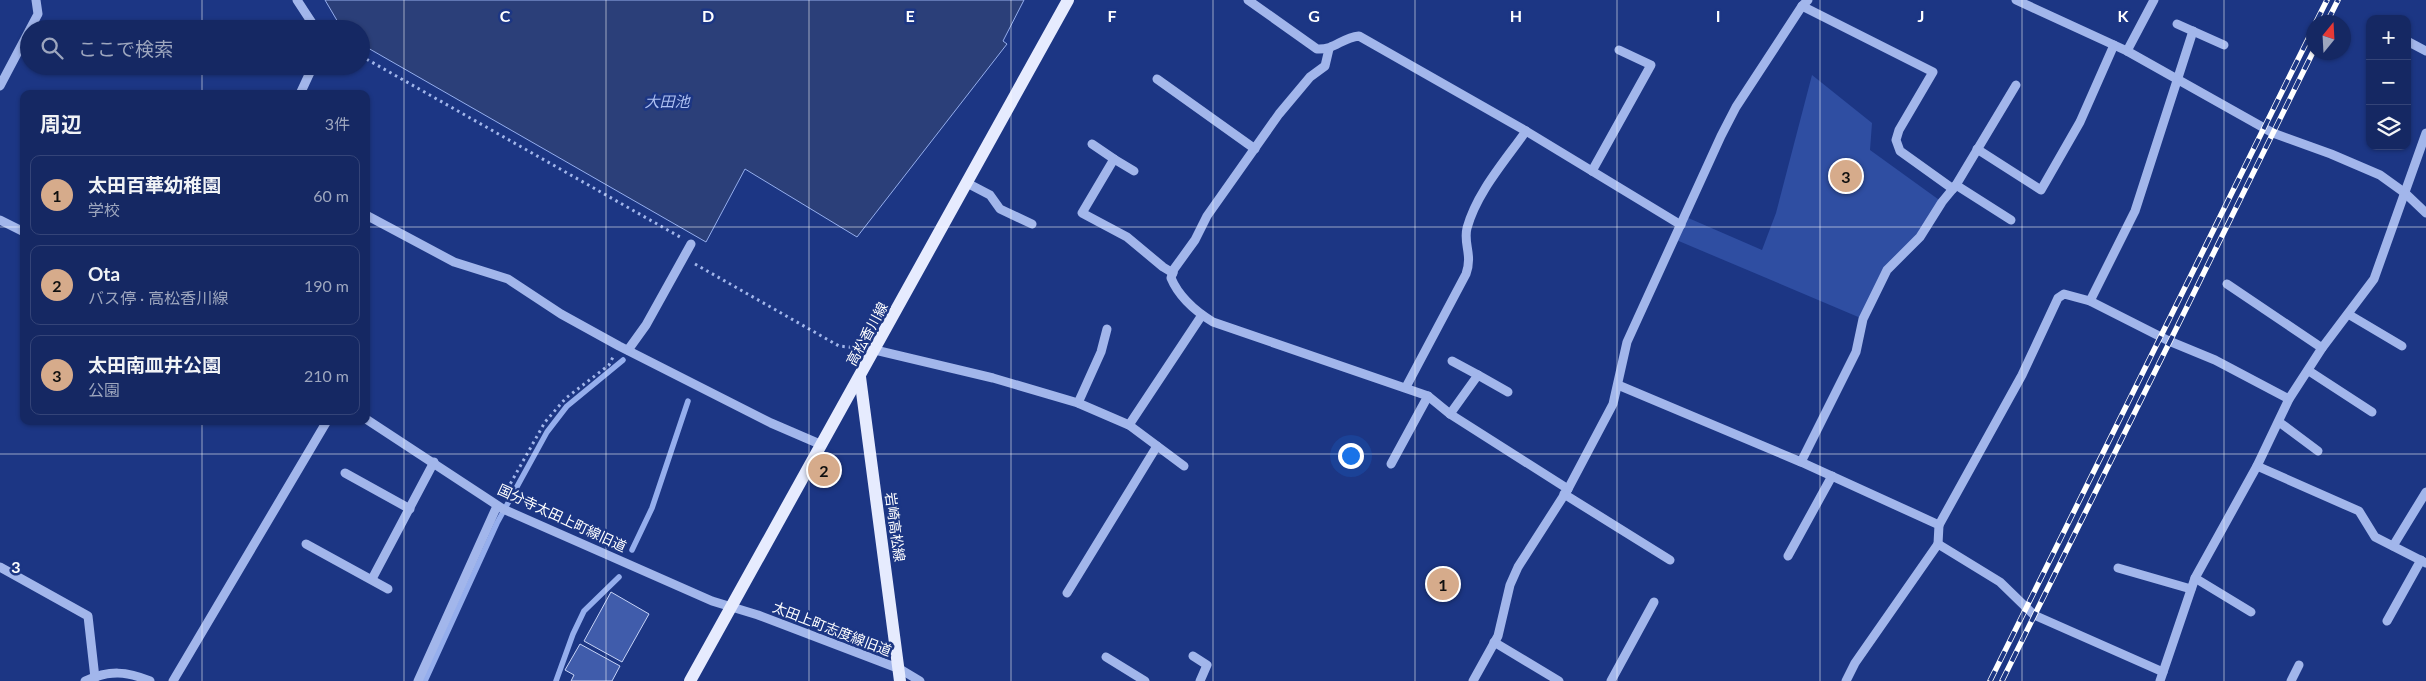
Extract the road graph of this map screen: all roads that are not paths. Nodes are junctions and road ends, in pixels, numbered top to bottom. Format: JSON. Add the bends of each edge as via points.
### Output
{"nodes":[{"id":1,"x":36,"y":0,"type":"edge"},
{"id":2,"x":298,"y":0,"type":"edge"},
{"id":3,"x":1068,"y":0,"type":"edge"},
{"id":4,"x":1248,"y":0,"type":"edge"},
{"id":5,"x":2016,"y":0,"type":"edge"},
{"id":6,"x":2154,"y":0,"type":"edge"},
{"id":7,"x":1805,"y":3,"type":"edge"},
{"id":8,"x":35,"y":20,"type":"edge"},
{"id":9,"x":310,"y":20,"type":"edge"},
{"id":10,"x":2177,"y":24,"type":"dead end"},
{"id":11,"x":2193,"y":31,"type":"junction"},
{"id":12,"x":2224,"y":44,"type":"dead end"},
{"id":13,"x":2411,"y":44,"type":"edge"},
{"id":14,"x":2114,"y":45,"type":"junction"},
{"id":15,"x":20,"y":47,"type":"edge"},
{"id":16,"x":1328,"y":50,"type":"junction"},
{"id":17,"x":1619,"y":50,"type":"dead end"},
{"id":18,"x":2127,"y":51,"type":"junction"},
{"id":19,"x":2426,"y":51,"type":"edge"},
{"id":20,"x":309,"y":75,"type":"edge"},
{"id":21,"x":1157,"y":79,"type":"dead end"},
{"id":22,"x":2177,"y":79,"type":"junction"},
{"id":23,"x":2016,"y":85,"type":"dead end"},
{"id":24,"x":0,"y":86,"type":"edge"},
{"id":25,"x":302,"y":90,"type":"edge"},
{"id":26,"x":1526,"y":131,"type":"junction"},
{"id":27,"x":2426,"y":133,"type":"edge"},
{"id":28,"x":1092,"y":144,"type":"dead end"},
{"id":29,"x":1977,"y":149,"type":"junction"},
{"id":30,"x":1255,"y":150,"type":"junction"},
{"id":31,"x":1114,"y":159,"type":"junction"},
{"id":32,"x":1134,"y":171,"type":"dead end"},
{"id":33,"x":1592,"y":171,"type":"junction"},
{"id":34,"x":967,"y":183,"type":"junction"},
{"id":35,"x":1955,"y":187,"type":"junction"},
{"id":36,"x":2405,"y":193,"type":"junction"},
{"id":37,"x":2426,"y":213,"type":"edge"},
{"id":38,"x":370,"y":217,"type":"edge"},
{"id":39,"x":0,"y":220,"type":"edge"},
{"id":40,"x":2011,"y":220,"type":"dead end"},
{"id":41,"x":1032,"y":224,"type":"dead end"},
{"id":42,"x":1681,"y":224,"type":"junction"},
{"id":43,"x":20,"y":230,"type":"edge"},
{"id":44,"x":691,"y":244,"type":"road end"},
{"id":45,"x":1173,"y":273,"type":"junction"},
{"id":46,"x":2227,"y":284,"type":"dead end"},
{"id":47,"x":2090,"y":301,"type":"junction"},
{"id":48,"x":2348,"y":314,"type":"junction"},
{"id":49,"x":1202,"y":315,"type":"junction"},
{"id":50,"x":1107,"y":329,"type":"dead end"},
{"id":51,"x":2402,"y":346,"type":"dead end"},
{"id":52,"x":624,"y":348,"type":"junction"},
{"id":53,"x":2322,"y":348,"type":"junction"},
{"id":54,"x":875,"y":350,"type":"junction"},
{"id":55,"x":1452,"y":361,"type":"dead end"},
{"id":56,"x":2308,"y":371,"type":"junction"},
{"id":57,"x":1478,"y":375,"type":"junction"},
{"id":58,"x":860,"y":377,"type":"junction"},
{"id":59,"x":1618,"y":385,"type":"junction"},
{"id":60,"x":1406,"y":386,"type":"junction"},
{"id":61,"x":1508,"y":392,"type":"dead end"},
{"id":62,"x":1428,"y":396,"type":"junction"},
{"id":63,"x":2289,"y":399,"type":"junction"},
{"id":64,"x":1078,"y":403,"type":"junction"},
{"id":65,"x":2372,"y":412,"type":"dead end"},
{"id":66,"x":1450,"y":414,"type":"junction"},
{"id":67,"x":370,"y":422,"type":"edge"},
{"id":68,"x":2278,"y":422,"type":"junction"},
{"id":69,"x":325,"y":425,"type":"edge"},
{"id":70,"x":1129,"y":425,"type":"junction"},
{"id":71,"x":822,"y":445,"type":"junction"},
{"id":72,"x":1157,"y":446,"type":"junction"},
{"id":73,"x":2318,"y":451,"type":"dead end"},
{"id":74,"x":434,"y":462,"type":"junction"},
{"id":75,"x":1801,"y":462,"type":"junction"},
{"id":76,"x":1391,"y":464,"type":"dead end"},
{"id":77,"x":1184,"y":466,"type":"dead end"},
{"id":78,"x":2257,"y":466,"type":"junction"},
{"id":79,"x":345,"y":473,"type":"dead end"},
{"id":80,"x":1832,"y":476,"type":"junction"},
{"id":81,"x":1566,"y":491,"type":"junction"},
{"id":82,"x":2426,"y":492,"type":"edge"},
{"id":83,"x":410,"y":509,"type":"junction"},
{"id":84,"x":502,"y":509,"type":"junction"},
{"id":85,"x":1939,"y":525,"type":"junction"},
{"id":86,"x":306,"y":544,"type":"dead end"},
{"id":87,"x":1938,"y":544,"type":"junction"},
{"id":88,"x":2393,"y":546,"type":"junction"},
{"id":89,"x":1788,"y":556,"type":"dead end"},
{"id":90,"x":1670,"y":560,"type":"dead end"},
{"id":91,"x":2424,"y":561,"type":"edge"},
{"id":92,"x":0,"y":567,"type":"edge"},
{"id":93,"x":2118,"y":568,"type":"dead end"},
{"id":94,"x":2195,"y":578,"type":"junction"},
{"id":95,"x":372,"y":579,"type":"junction"},
{"id":96,"x":388,"y":589,"type":"dead end"},
{"id":97,"x":2191,"y":589,"type":"junction"},
{"id":98,"x":1067,"y":593,"type":"dead end"},
{"id":99,"x":1654,"y":602,"type":"dead end"},
{"id":100,"x":732,"y":605,"type":"junction"},
{"id":101,"x":2251,"y":612,"type":"dead end"},
{"id":102,"x":2387,"y":622,"type":"dead end"},
{"id":103,"x":1494,"y":642,"type":"junction"},
{"id":104,"x":1193,"y":656,"type":"dead end"},
{"id":105,"x":1106,"y":657,"type":"dead end"},
{"id":106,"x":2299,"y":665,"type":"dead end"},
{"id":107,"x":2163,"y":672,"type":"junction"},
{"id":108,"x":900,"y":675,"type":"edge"},
{"id":109,"x":94,"y":678,"type":"junction"},
{"id":110,"x":1849,"y":680,"type":"edge"},
{"id":111,"x":85,"y":681,"type":"edge"},
{"id":112,"x":150,"y":681,"type":"edge"},
{"id":113,"x":173,"y":681,"type":"edge"},
{"id":114,"x":418,"y":681,"type":"edge"},
{"id":115,"x":690,"y":681,"type":"edge"},
{"id":116,"x":920,"y":681,"type":"edge"},
{"id":117,"x":1145,"y":681,"type":"edge"},
{"id":118,"x":1200,"y":681,"type":"edge"},
{"id":119,"x":1474,"y":681,"type":"edge"},
{"id":120,"x":1559,"y":681,"type":"edge"},
{"id":121,"x":1611,"y":681,"type":"edge"},
{"id":122,"x":2160,"y":681,"type":"edge"},
{"id":123,"x":2291,"y":681,"type":"edge"}],
"edges":[{"from":1,"to":8,"type":"street","via":[[38,14]]},
{"from":2,"to":9,"type":"street"},
{"from":3,"to":34,"type":"main road","name":"高松香川線"},
{"from":4,"to":16,"type":"street","via":[[1317,49]]},
{"from":5,"to":14,"type":"street"},
{"from":6,"to":18,"type":"street"},
{"from":7,"to":35,"type":"street","via":[[1933,72],[1896,140],[1900,151]]},
{"from":7,"to":42,"type":"street","via":[[1732,114]]},
{"from":10,"to":11,"type":"street"},
{"from":11,"to":12,"type":"street"},
{"from":11,"to":22,"type":"street"},
{"from":13,"to":19,"type":"street"},
{"from":14,"to":18,"type":"street"},
{"from":14,"to":29,"type":"street","via":[[2080,122],[2041,190]]},
{"from":15,"to":24,"type":"street"},
{"from":16,"to":26,"type":"street","via":[[1346,38],[1359,36]]},
{"from":16,"to":30,"type":"street","via":[[1325,66],[1310,77]]},
{"from":17,"to":33,"type":"street","via":[[1651,65]]},
{"from":18,"to":22,"type":"street"},
{"from":20,"to":25,"type":"street"},
{"from":21,"to":30,"type":"street"},
{"from":22,"to":36,"type":"street","via":[[2273,133],[2380,175]]},
{"from":22,"to":47,"type":"street","via":[[2135,211]]},
{"from":23,"to":29,"type":"street"},
{"from":26,"to":33,"type":"street"},
{"from":26,"to":60,"type":"street","via":[[1482,193],[1466,229],[1470,262],[1466,274]]},
{"from":27,"to":36,"type":"street"},
{"from":28,"to":31,"type":"street"},
{"from":29,"to":35,"type":"street"},
{"from":30,"to":45,"type":"street","via":[[1207,216],[1196,240]]},
{"from":31,"to":32,"type":"street"},
{"from":31,"to":45,"type":"street","via":[[1082,212],[1127,237]]},
{"from":33,"to":42,"type":"street"},
{"from":34,"to":41,"type":"street","via":[[990,195],[1000,209]]},
{"from":34,"to":54,"type":"main road","name":"高松香川線"},
{"from":35,"to":40,"type":"street"},
{"from":35,"to":75,"type":"street","via":[[1920,237],[1887,270],[1863,319],[1856,352]]},
{"from":36,"to":37,"type":"street"},
{"from":36,"to":48,"type":"street","via":[[2374,278]]},
{"from":38,"to":52,"type":"street","via":[[454,262],[508,279],[561,314]]},
{"from":39,"to":43,"type":"street"},
{"from":42,"to":59,"type":"street","via":[[1627,342]]},
{"from":44,"to":52,"type":"street","via":[[646,325]]},
{"from":45,"to":49,"type":"street","via":[[1171,278],[1175,286]]},
{"from":46,"to":53,"type":"street"},
{"from":47,"to":63,"type":"street"},
{"from":47,"to":85,"type":"street","via":[[2064,294],[2058,298],[2022,375]]},
{"from":48,"to":51,"type":"street"},
{"from":48,"to":53,"type":"street"},
{"from":49,"to":60,"type":"street","via":[[1213,322]]},
{"from":49,"to":70,"type":"street"},
{"from":50,"to":64,"type":"street","via":[[1101,352]]},
{"from":52,"to":71,"type":"street"},
{"from":53,"to":56,"type":"street"},
{"from":54,"to":58,"type":"main road","name":"高松香川線"},
{"from":54,"to":64,"type":"street","via":[[993,378]]},
{"from":55,"to":57,"type":"street"},
{"from":56,"to":63,"type":"street"},
{"from":56,"to":65,"type":"street"},
{"from":57,"to":61,"type":"street"},
{"from":57,"to":66,"type":"street"},
{"from":58,"to":71,"type":"main road","name":"高松香川線"},
{"from":58,"to":108,"type":"main road","name":"岩崎高松線"},
{"from":59,"to":75,"type":"street"},
{"from":59,"to":81,"type":"street","via":[[1613,404]]},
{"from":60,"to":62,"type":"street"},
{"from":62,"to":66,"type":"street"},
{"from":62,"to":76,"type":"street"},
{"from":63,"to":68,"type":"street"},
{"from":64,"to":70,"type":"street"},
{"from":66,"to":81,"type":"street"},
{"from":67,"to":74,"type":"street","name":"国分寺太田上町線旧道"},
{"from":68,"to":73,"type":"street"},
{"from":68,"to":78,"type":"street"},
{"from":69,"to":113,"type":"street"},
{"from":70,"to":72,"type":"street"},
{"from":71,"to":100,"type":"main road","name":"高松香川線"},
{"from":72,"to":77,"type":"street"},
{"from":72,"to":98,"type":"street"},
{"from":74,"to":83,"type":"street"},
{"from":74,"to":84,"type":"street","name":"国分寺太田上町線旧道"},
{"from":75,"to":80,"type":"street"},
{"from":78,"to":88,"type":"street","via":[[2359,511],[2375,537]]},
{"from":78,"to":94,"type":"street"},
{"from":79,"to":83,"type":"street"},
{"from":80,"to":85,"type":"street"},
{"from":80,"to":89,"type":"street"},
{"from":81,"to":90,"type":"street"},
{"from":81,"to":103,"type":"street","via":[[1518,567]]},
{"from":82,"to":88,"type":"street"},
{"from":83,"to":95,"type":"street"},
{"from":84,"to":100,"type":"street","name":"国分寺太田上町線旧道","via":[[712,600]]},
{"from":84,"to":114,"type":"street"},
{"from":85,"to":87,"type":"street"},
{"from":86,"to":95,"type":"street"},
{"from":87,"to":107,"type":"street","via":[[2000,582],[2034,615]]},
{"from":87,"to":110,"type":"street","via":[[1855,663]]},
{"from":88,"to":91,"type":"street"},
{"from":91,"to":102,"type":"street"},
{"from":92,"to":109,"type":"street","via":[[88,616]]},
{"from":93,"to":97,"type":"street"},
{"from":94,"to":97,"type":"street"},
{"from":94,"to":101,"type":"street"},
{"from":95,"to":96,"type":"street"},
{"from":97,"to":107,"type":"street"},
{"from":99,"to":121,"type":"street"},
{"from":100,"to":108,"type":"street","name":"太田上町志度線旧道"},
{"from":100,"to":115,"type":"main road","name":"高松香川線"},
{"from":103,"to":119,"type":"street"},
{"from":103,"to":120,"type":"street"},
{"from":104,"to":118,"type":"street","via":[[1207,665]]},
{"from":105,"to":117,"type":"street"},
{"from":106,"to":123,"type":"street"},
{"from":107,"to":122,"type":"street"},
{"from":108,"to":116,"type":"street","name":"太田上町志度線旧道"},
{"from":109,"to":111,"type":"street"},
{"from":109,"to":112,"type":"street","via":[[104,674],[130,673]]}]}
